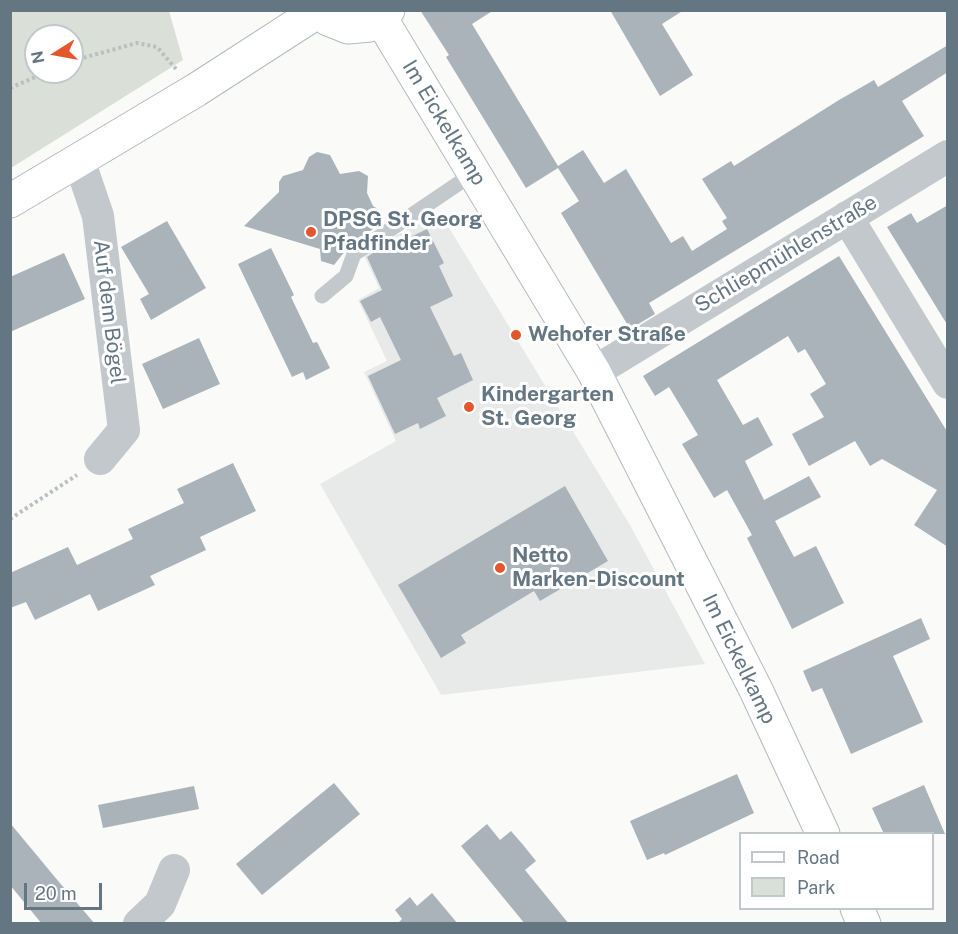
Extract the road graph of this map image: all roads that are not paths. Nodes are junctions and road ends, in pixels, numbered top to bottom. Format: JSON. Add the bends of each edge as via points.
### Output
{"nodes":[{"id":1,"x":320,"y":10,"type":"edge"},
{"id":2,"x":385,"y":15,"type":"edge"},
{"id":3,"x":948,"y":156,"type":"edge"},
{"id":4,"x":80,"y":160,"type":"junction"},
{"id":5,"x":474,"y":173,"type":"junction"},
{"id":6,"x":10,"y":201,"type":"edge"},
{"id":7,"x":847,"y":217,"type":"junction"},
{"id":8,"x":322,"y":296,"type":"dead end"},
{"id":9,"x":594,"y":372,"type":"junction"},
{"id":10,"x":948,"y":383,"type":"edge"},
{"id":11,"x":100,"y":459,"type":"road end"},
{"id":12,"x":821,"y":832,"type":"edge"},
{"id":13,"x":174,"y":870,"type":"dead end"},
{"id":14,"x":857,"y":910,"type":"edge"},
{"id":15,"x":139,"y":924,"type":"edge"},
{"id":16,"x":864,"y":924,"type":"edge"}],
"edges":[{"from":1,"to":2,"type":"street","name":"Im Eickelkamp","via":[[328,19],[348,27],[370,25]]},
{"from":1,"to":4,"type":"street"},
{"from":2,"to":5,"type":"street","name":"Im Eickelkamp"},
{"from":3,"to":7,"type":"street","name":"Schliepmühlenstraße"},
{"from":4,"to":6,"type":"street"},
{"from":4,"to":11,"type":"street","name":"Auf dem Bögel","via":[[98,216],[124,429]]},
{"from":5,"to":8,"type":"lane","via":[[354,254],[346,276]]},
{"from":5,"to":9,"type":"street","name":"Im Eickelkamp"},
{"from":7,"to":9,"type":"street","name":"Schliepmühlenstraße"},
{"from":7,"to":10,"type":"street"},
{"from":9,"to":12,"type":"street","name":"Im Eickelkamp","via":[[756,690]]},
{"from":13,"to":15,"type":"street","via":[[160,904]]},
{"from":14,"to":16,"type":"street"}]}
